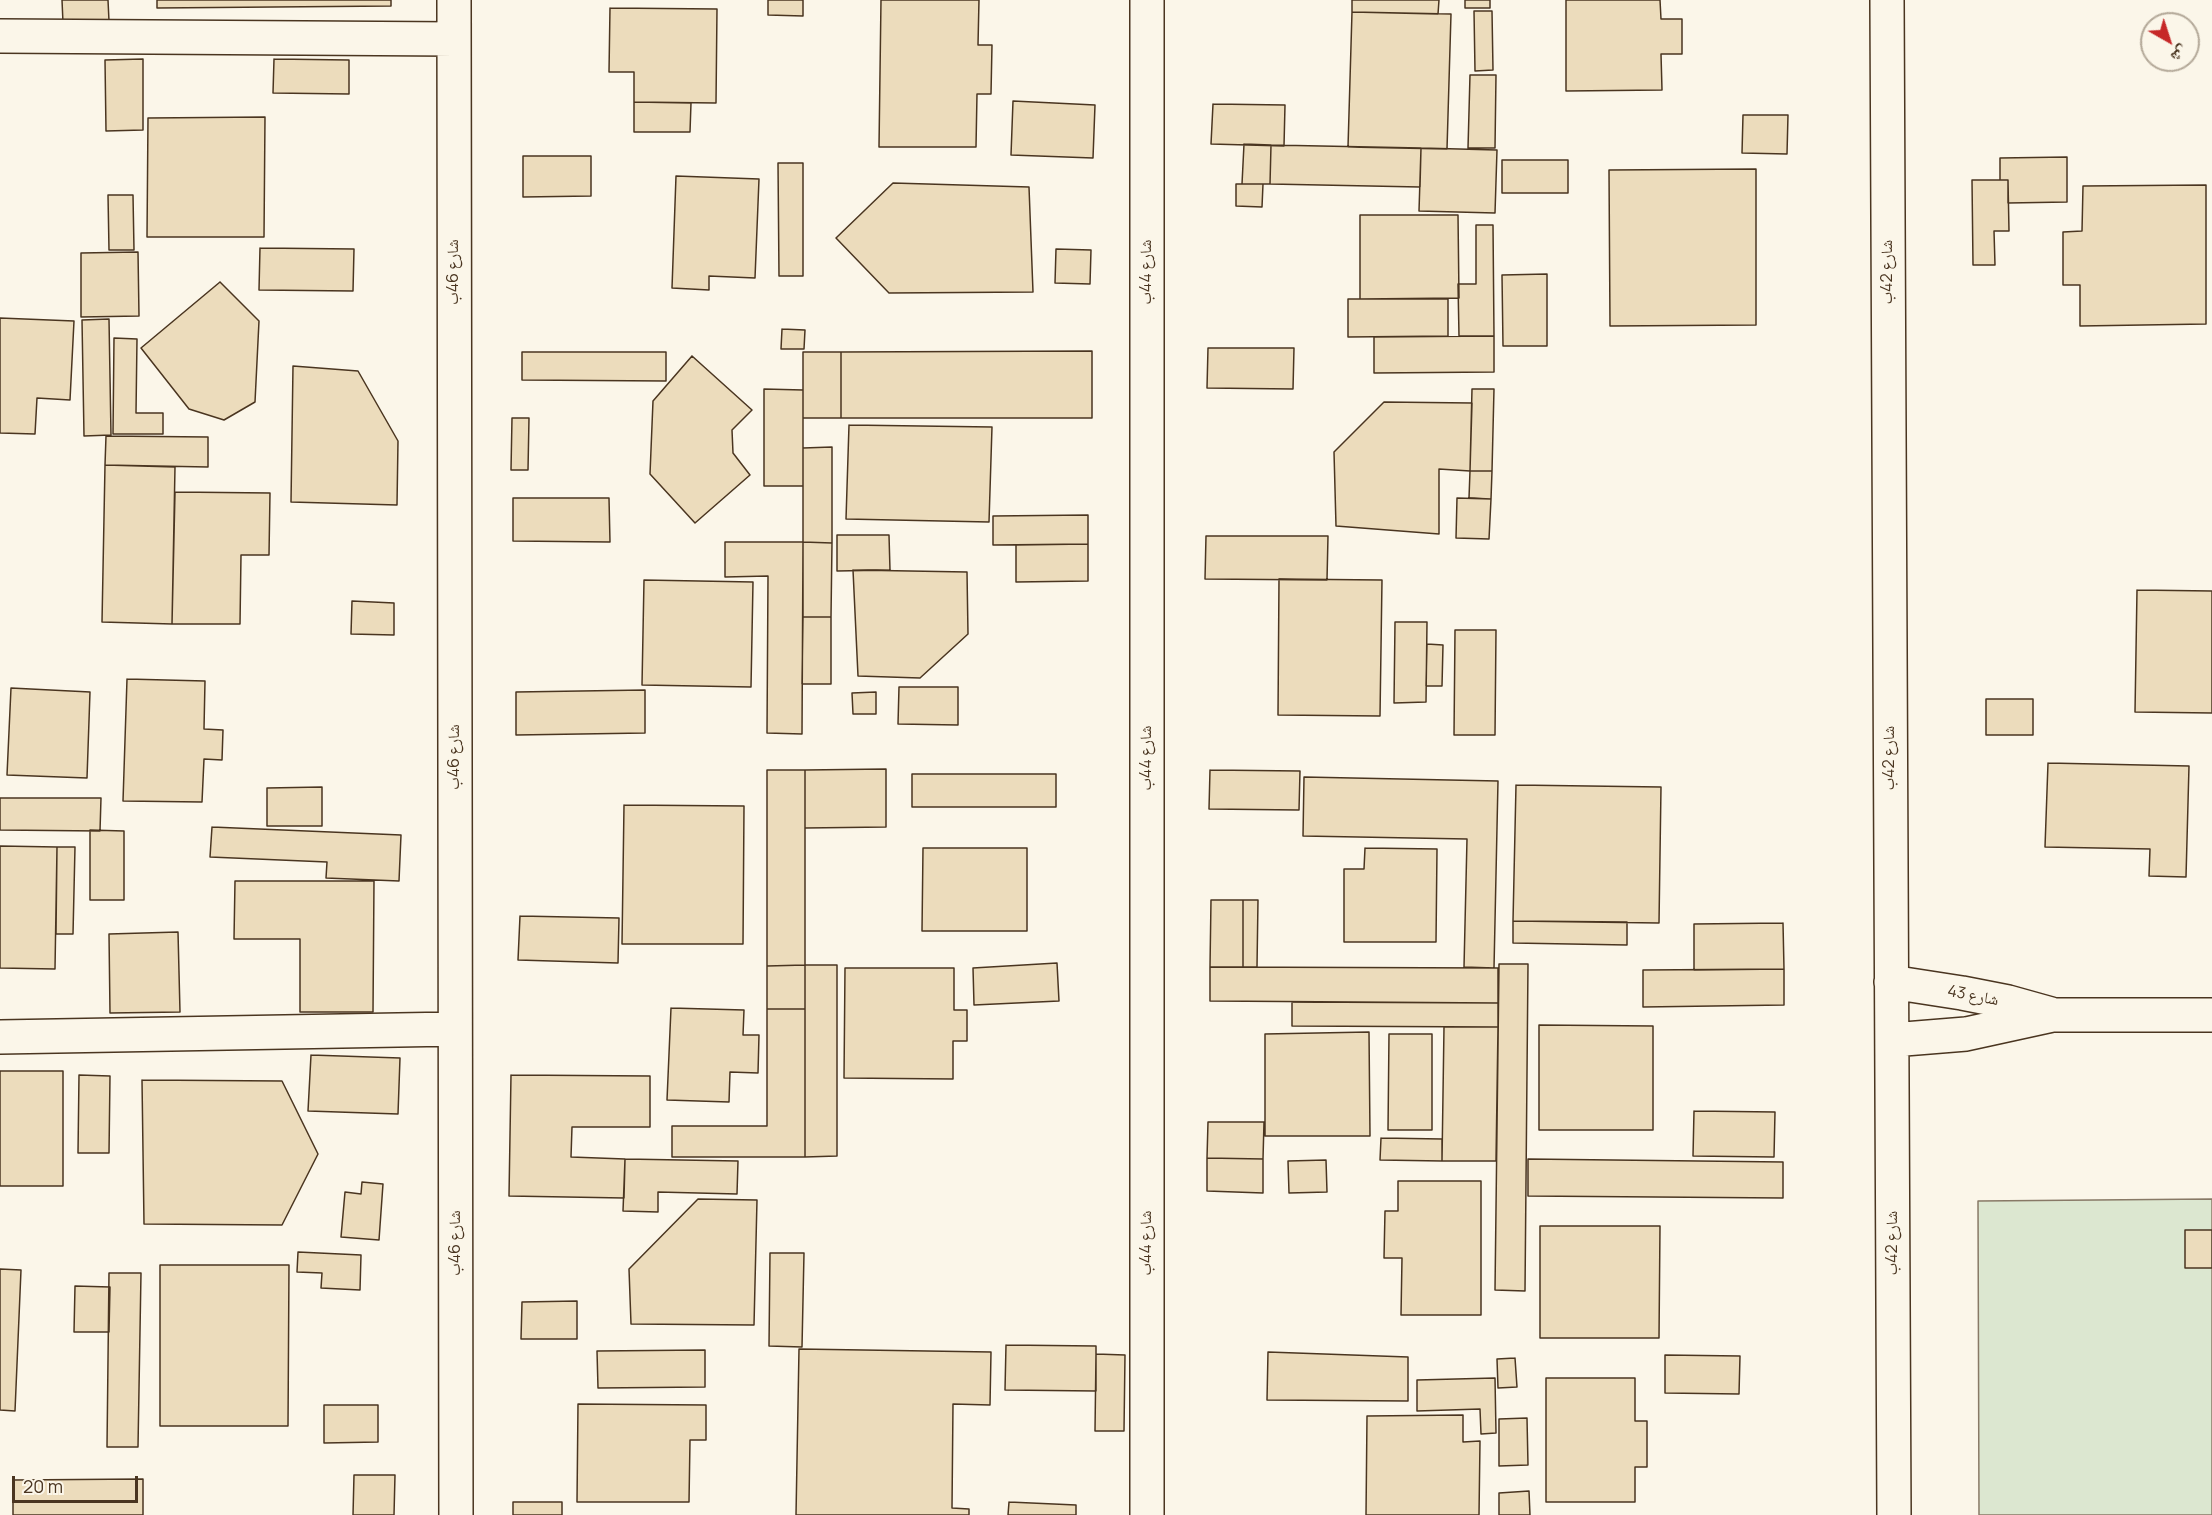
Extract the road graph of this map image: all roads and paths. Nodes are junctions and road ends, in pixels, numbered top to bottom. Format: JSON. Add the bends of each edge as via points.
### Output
{"nodes":[{"id":1,"x":454,"y":0,"type":"edge"},
{"id":2,"x":1147,"y":0,"type":"edge"},
{"id":3,"x":1887,"y":0,"type":"edge"},
{"id":4,"x":0,"y":36,"type":"edge"},
{"id":5,"x":453,"y":39,"type":"junction"},
{"id":6,"x":1891,"y":982,"type":"junction"},
{"id":7,"x":2053,"y":1015,"type":"junction"},
{"id":8,"x":2212,"y":1015,"type":"edge"},
{"id":9,"x":455,"y":1029,"type":"junction"},
{"id":10,"x":0,"y":1038,"type":"edge"},
{"id":11,"x":1892,"y":1040,"type":"junction"},
{"id":12,"x":456,"y":1515,"type":"edge"},
{"id":13,"x":1147,"y":1515,"type":"edge"},
{"id":14,"x":1894,"y":1515,"type":"edge"}],
"edges":[{"from":1,"to":5,"type":"street","name":"شارع 46ب"},
{"from":2,"to":13,"type":"street","name":"شارع 44ب"},
{"from":3,"to":6,"type":"street","name":"شارع 42ب"},
{"from":4,"to":5,"type":"street"},
{"from":5,"to":9,"type":"street","name":"شارع 46ب"},
{"from":6,"to":7,"type":"street","name":"شارع 43","via":[[1974,995]]},
{"from":6,"to":11,"type":"street","name":"شارع 42ب"},
{"from":7,"to":8,"type":"street","name":"شارع 43"},
{"from":7,"to":11,"type":"street","name":"شارع 43","via":[[1966,1034]]},
{"from":9,"to":10,"type":"street"},
{"from":9,"to":12,"type":"street","name":"شارع 46ب"},
{"from":11,"to":14,"type":"street","name":"شارع 42ب"}]}
